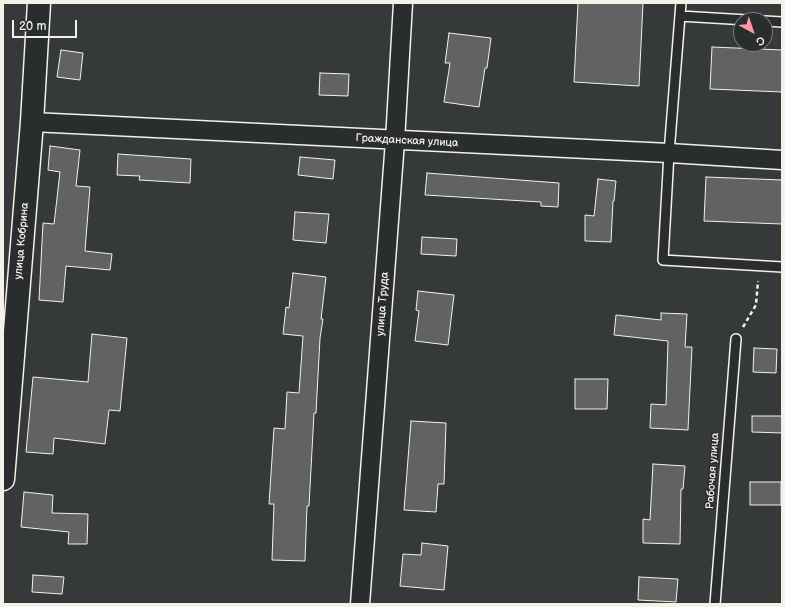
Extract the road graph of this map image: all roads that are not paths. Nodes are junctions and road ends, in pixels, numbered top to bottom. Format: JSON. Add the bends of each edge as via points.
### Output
{"nodes":[{"id":1,"x":39,"y":3,"type":"edge"},
{"id":2,"x":403,"y":3,"type":"edge"},
{"id":3,"x":681,"y":3,"type":"edge"},
{"id":4,"x":680,"y":16,"type":"junction"},
{"id":5,"x":733,"y":19,"type":"edge"},
{"id":6,"x":32,"y":122,"type":"junction"},
{"id":7,"x":395,"y":141,"type":"junction"},
{"id":8,"x":669,"y":152,"type":"junction"},
{"id":9,"x":782,"y":160,"type":"edge"},
{"id":10,"x":782,"y":268,"type":"edge"},
{"id":11,"x":736,"y":339,"type":"road end"},
{"id":12,"x":3,"y":480,"type":"edge"},
{"id":13,"x":360,"y":604,"type":"edge"},
{"id":14,"x":715,"y":604,"type":"edge"}],
"edges":[{"from":1,"to":6,"type":"main road","name":"улица Кобрина"},
{"from":2,"to":7,"type":"street","name":"улица Труда"},
{"from":3,"to":4,"type":"lane"},
{"from":4,"to":5,"type":"lane"},
{"from":4,"to":8,"type":"lane"},
{"from":6,"to":7,"type":"street","name":"Гражданская улица"},
{"from":6,"to":12,"type":"main road","name":"улица Кобрина"},
{"from":7,"to":8,"type":"street","name":"Гражданская улица"},
{"from":7,"to":13,"type":"street","name":"улица Труда"},
{"from":8,"to":9,"type":"street","name":"Гражданская улица"},
{"from":8,"to":10,"type":"lane","via":[[663,260]]},
{"from":11,"to":14,"type":"lane","name":"Рабочая улица"}]}
